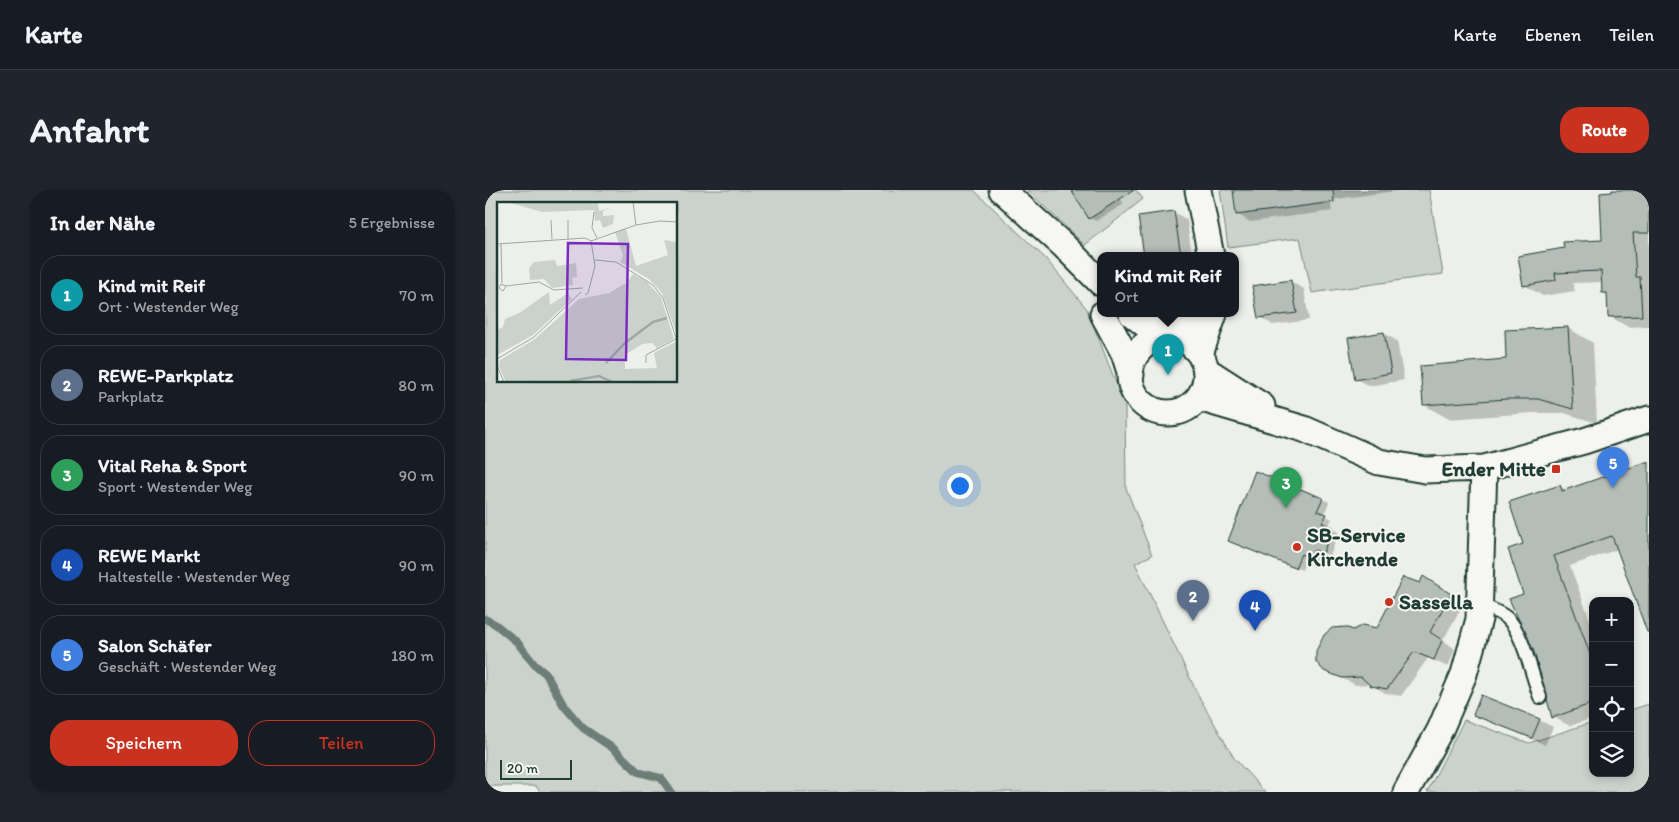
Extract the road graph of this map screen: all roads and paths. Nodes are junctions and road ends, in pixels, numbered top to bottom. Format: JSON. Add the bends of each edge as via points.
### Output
{"nodes":[{"id":1,"x":1002,"y":190,"type":"edge"},
{"id":2,"x":1198,"y":190,"type":"edge"},
{"id":3,"x":1210,"y":252,"type":"edge"},
{"id":4,"x":1093,"y":275,"type":"edge"},
{"id":5,"x":1097,"y":304,"type":"edge"},
{"id":6,"x":1105,"y":317,"type":"edge"},
{"id":7,"x":1137,"y":317,"type":"edge"},
{"id":8,"x":1192,"y":317,"type":"edge"},
{"id":9,"x":1213,"y":317,"type":"edge"},
{"id":10,"x":1170,"y":338,"type":"junction"},
{"id":11,"x":1203,"y":362,"type":"junction"},
{"id":12,"x":1131,"y":375,"type":"junction"},
{"id":13,"x":1199,"y":398,"type":"junction"},
{"id":14,"x":1649,"y":419,"type":"edge"},
{"id":15,"x":1304,"y":429,"type":"junction"},
{"id":16,"x":1484,"y":468,"type":"junction"},
{"id":17,"x":1479,"y":604,"type":"junction"},
{"id":18,"x":1540,"y":697,"type":"dead end"},
{"id":19,"x":1406,"y":792,"type":"edge"}],
"edges":[{"from":1,"to":4,"type":"street"},
{"from":2,"to":3,"type":"street"},
{"from":4,"to":5,"type":"street","via":[[1092,296]]},
{"from":6,"to":12,"type":"street","via":[[1124,353]]},
{"from":7,"to":10,"type":"street"},
{"from":8,"to":10,"type":"street"},
{"from":9,"to":11,"type":"street"},
{"from":10,"to":11,"type":"street","via":[[1190,344]]},
{"from":10,"to":12,"type":"street","via":[[1149,342],[1139,351]]},
{"from":11,"to":13,"type":"street","via":[[1205,384]]},
{"from":11,"to":15,"type":"street","via":[[1238,392]]},
{"from":12,"to":13,"type":"street","via":[[1137,397],[1149,408],[1174,412],[1184,410]]},
{"from":13,"to":15,"type":"street"},
{"from":14,"to":16,"type":"street","via":[[1584,441]]},
{"from":15,"to":16,"type":"street","via":[[1379,462],[1425,470]]},
{"from":16,"to":17,"type":"street"},
{"from":17,"to":18,"type":"lane","via":[[1506,616],[1511,622]]},
{"from":17,"to":19,"type":"street","via":[[1479,619],[1464,674],[1440,730]]}]}
